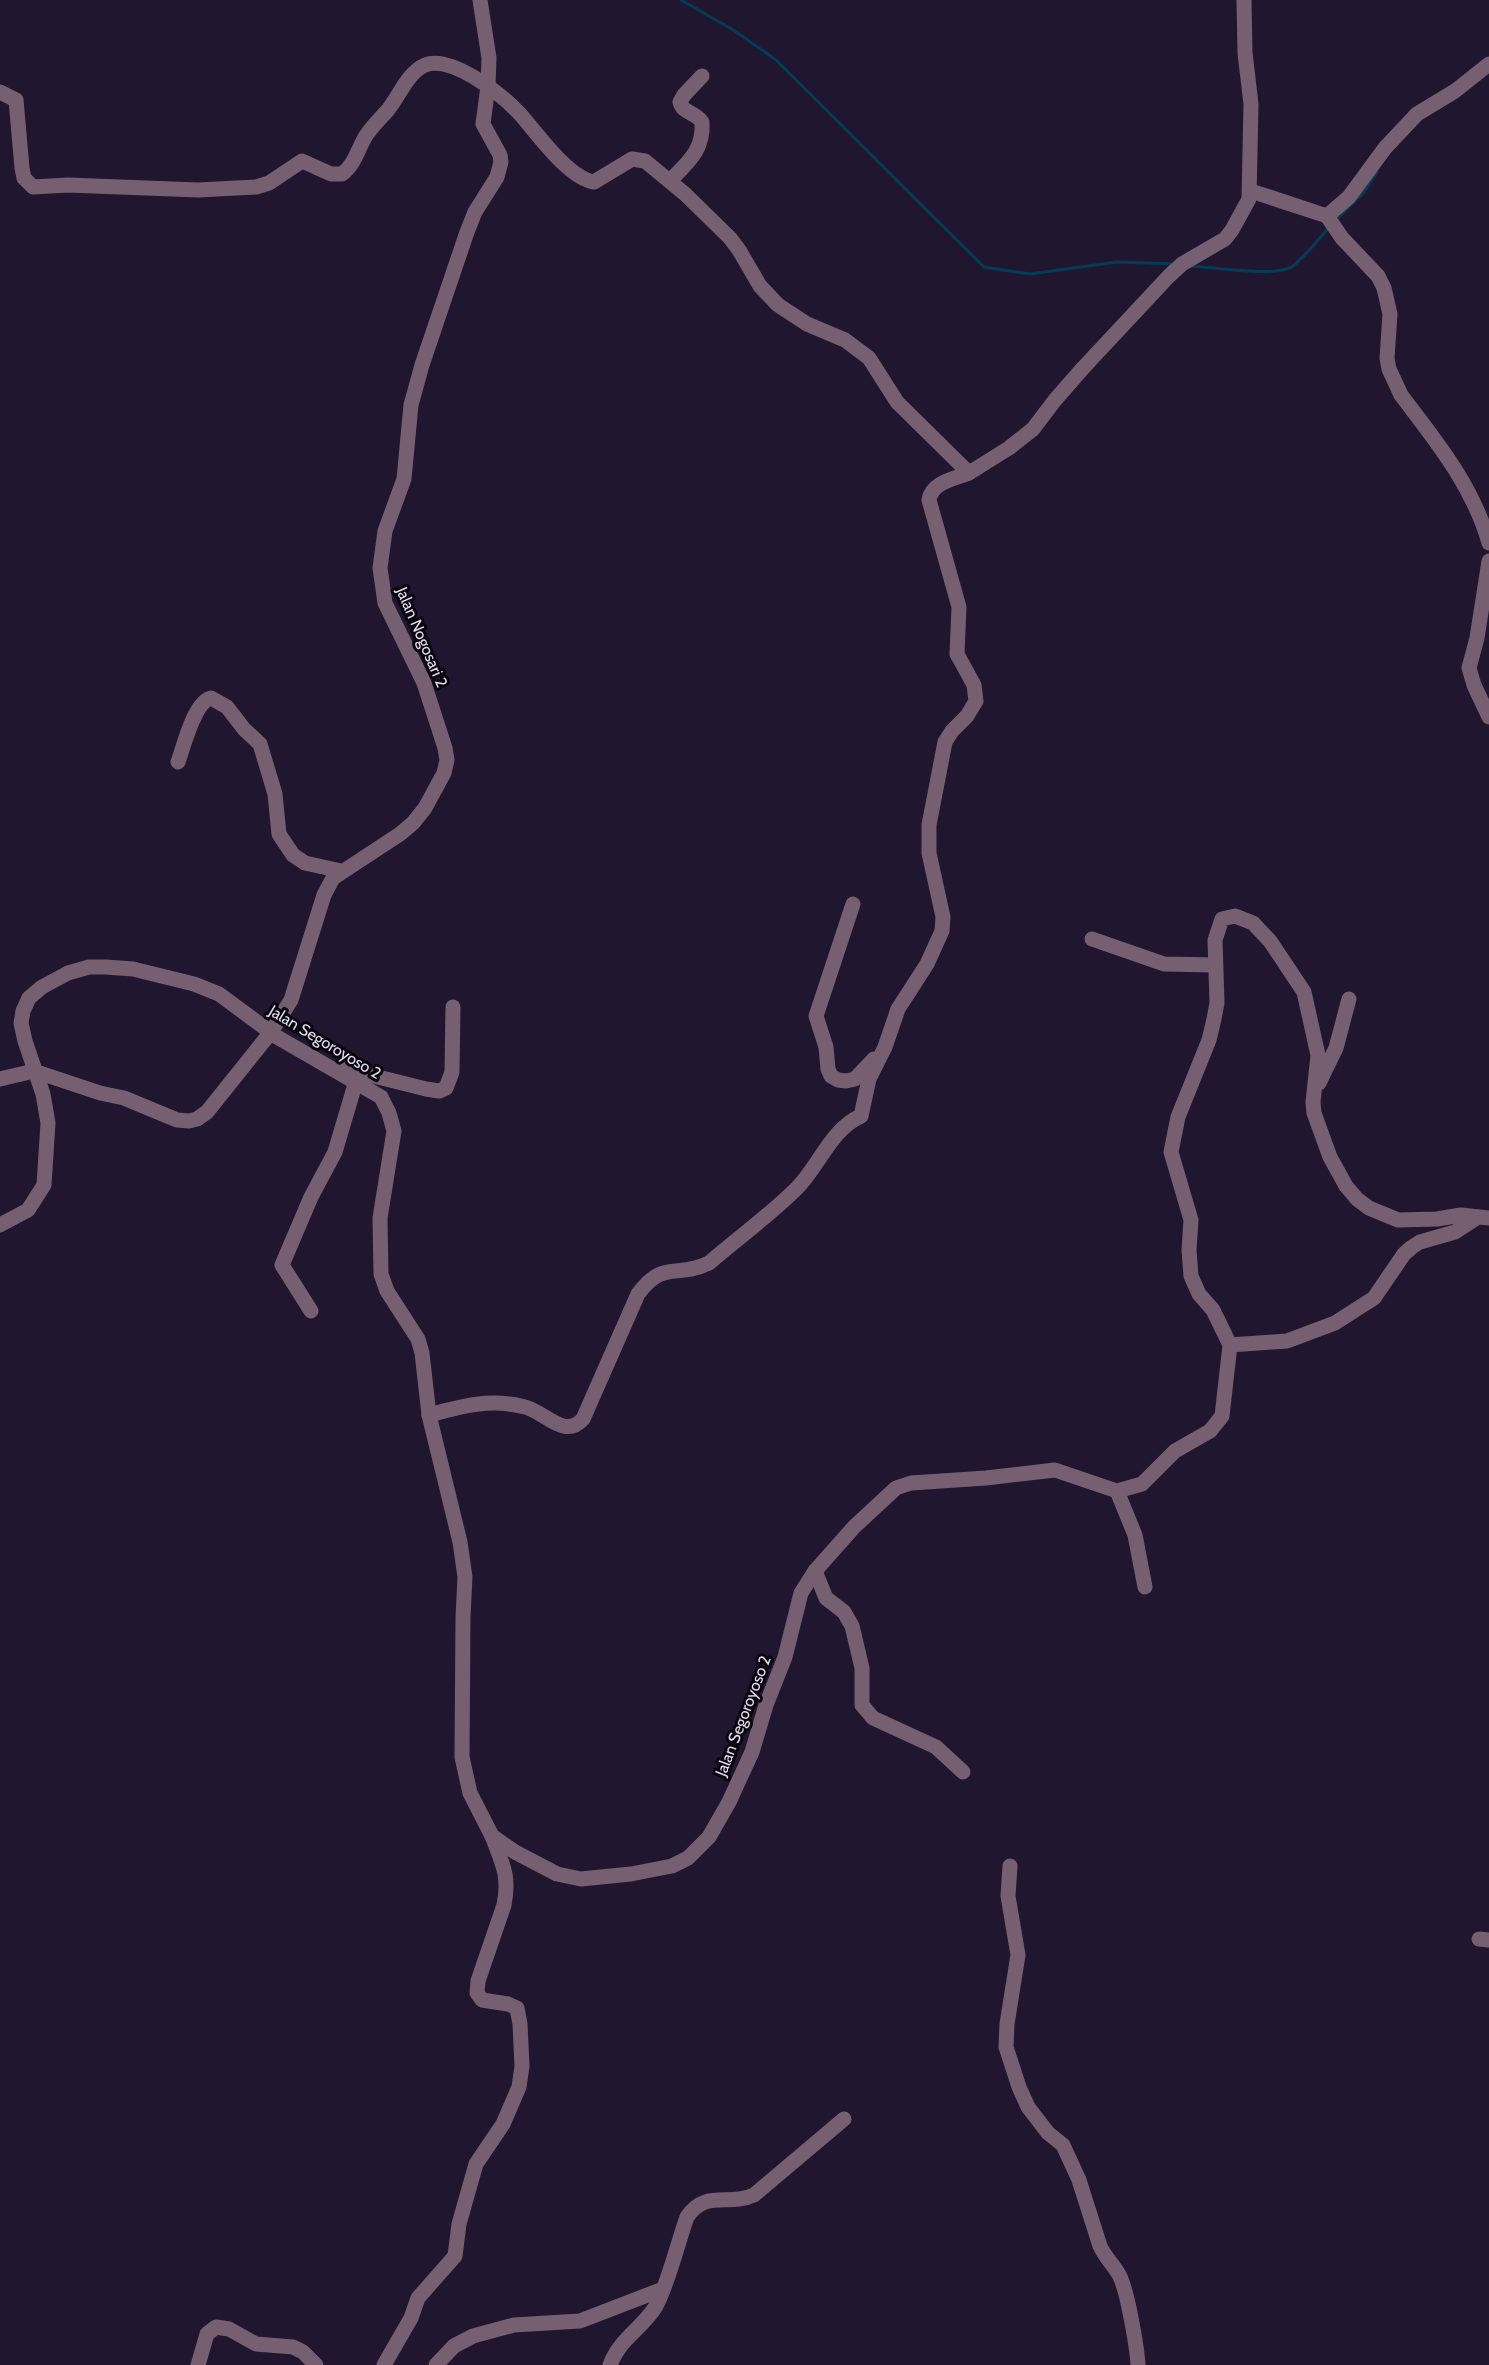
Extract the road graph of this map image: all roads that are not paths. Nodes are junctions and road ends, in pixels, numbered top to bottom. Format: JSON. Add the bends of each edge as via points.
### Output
{"nodes":[{"id":1,"x":480,"y":0,"type":"edge"},
{"id":2,"x":1244,"y":0,"type":"edge"},
{"id":3,"x":1489,"y":64,"type":"edge"},
{"id":4,"x":702,"y":76,"type":"dead end"},
{"id":5,"x":488,"y":86,"type":"junction"},
{"id":6,"x":0,"y":92,"type":"edge"},
{"id":7,"x":670,"y":181,"type":"junction"},
{"id":8,"x":1251,"y":191,"type":"junction"},
{"id":9,"x":1327,"y":216,"type":"junction"},
{"id":10,"x":969,"y":473,"type":"junction"},
{"id":11,"x":1489,"y":543,"type":"edge"},
{"id":12,"x":1489,"y":561,"type":"edge"},
{"id":13,"x":1489,"y":717,"type":"edge"},
{"id":14,"x":178,"y":762,"type":"dead end"},
{"id":15,"x":341,"y":871,"type":"junction"},
{"id":16,"x":853,"y":904,"type":"dead end"},
{"id":17,"x":1092,"y":939,"type":"dead end"},
{"id":18,"x":1214,"y":965,"type":"junction"},
{"id":19,"x":1349,"y":999,"type":"dead end"},
{"id":20,"x":453,"y":1007,"type":"dead end"},
{"id":21,"x":271,"y":1032,"type":"junction"},
{"id":22,"x":885,"y":1047,"type":"junction"},
{"id":23,"x":325,"y":1064,"type":"junction"},
{"id":24,"x":34,"y":1071,"type":"junction"},
{"id":25,"x":0,"y":1080,"type":"edge"},
{"id":26,"x":356,"y":1081,"type":"junction"},
{"id":27,"x":1315,"y":1091,"type":"junction"},
{"id":28,"x":1484,"y":1218,"type":"edge"},
{"id":29,"x":0,"y":1225,"type":"edge"},
{"id":30,"x":311,"y":1311,"type":"dead end"},
{"id":31,"x":1230,"y":1345,"type":"junction"},
{"id":32,"x":429,"y":1415,"type":"junction"},
{"id":33,"x":1117,"y":1491,"type":"junction"},
{"id":34,"x":815,"y":1571,"type":"junction"},
{"id":35,"x":1145,"y":1587,"type":"dead end"},
{"id":36,"x":963,"y":1772,"type":"dead end"},
{"id":37,"x":492,"y":1836,"type":"junction"},
{"id":38,"x":1010,"y":1866,"type":"dead end"},
{"id":39,"x":844,"y":2119,"type":"dead end"},
{"id":40,"x":663,"y":2289,"type":"junction"},
{"id":41,"x":198,"y":2365,"type":"edge"},
{"id":42,"x":316,"y":2365,"type":"edge"},
{"id":43,"x":384,"y":2365,"type":"edge"},
{"id":44,"x":436,"y":2365,"type":"edge"},
{"id":45,"x":610,"y":2365,"type":"edge"},
{"id":46,"x":1138,"y":2365,"type":"edge"}],
"edges":[{"from":1,"to":5,"type":"street","name":"Jalan Nogosari 2","via":[[487,39]]},
{"from":2,"to":8,"type":"street","via":[[1251,104]]},
{"from":3,"to":9,"type":"street","via":[[1417,114],[1385,148],[1349,197]]},
{"from":4,"to":7,"type":"street","via":[[680,102],[684,110],[702,122],[698,150]]},
{"from":5,"to":6,"type":"street","via":[[442,64],[425,65],[371,128],[353,163],[342,174],[331,174],[302,161],[256,187],[198,190],[33,187],[24,178],[22,168],[16,100]]},
{"from":5,"to":7,"type":"street","via":[[563,163],[588,181],[594,182],[636,158]]},
{"from":5,"to":15,"type":"street","name":"Jalan Nogosari 2","via":[[483,124],[500,155],[500,168],[467,232],[422,365],[408,424],[404,479],[385,531],[380,568],[385,603],[424,683],[447,760],[439,786],[413,823]]},
{"from":7,"to":10,"type":"street","via":[[730,238],[767,295],[792,315],[859,349],[902,408]]},
{"from":8,"to":9,"type":"street"},
{"from":8,"to":10,"type":"street","via":[[1225,239],[1187,260],[1169,276],[1083,368],[1033,429]]},
{"from":9,"to":11,"type":"street","via":[[1384,288],[1390,314],[1388,358],[1394,383],[1458,471]]},
{"from":10,"to":22,"type":"street","via":[[936,486],[929,500],[959,607],[957,654],[974,685],[976,701],[945,742],[929,825],[929,853],[943,917],[942,931],[927,964],[898,1008]]},
{"from":12,"to":13,"type":"street","via":[[1469,668]]},
{"from":14,"to":15,"type":"street","via":[[202,702],[211,698],[223,704],[263,749],[283,842],[298,859]]},
{"from":15,"to":21,"type":"street","name":"Jalan Nogosari 2","via":[[324,895],[291,1000]]},
{"from":16,"to":22,"type":"street","via":[[816,1016],[831,1076],[846,1082],[855,1079]]},
{"from":17,"to":18,"type":"street","via":[[1164,964]]},
{"from":18,"to":27,"type":"street","via":[[1217,930],[1228,916],[1252,923],[1270,941],[1304,992],[1318,1055]]},
{"from":18,"to":31,"type":"street","via":[[1214,1019],[1178,1117],[1171,1152],[1191,1220],[1191,1276]]},
{"from":19,"to":27,"type":"street","via":[[1336,1048]]},
{"from":20,"to":23,"type":"street","via":[[452,1072],[446,1088],[439,1091]]},
{"from":21,"to":23,"type":"street","name":"Jalan Segoroyoso 2"},
{"from":21,"to":24,"type":"street","name":"Jalan Nogosari 2","via":[[207,1112],[189,1121]]},
{"from":21,"to":24,"type":"street","name":"Jalan Segoroyoso 2","via":[[219,994],[194,984],[133,969],[89,967],[54,979],[29,998],[21,1023]]},
{"from":22,"to":32,"type":"street","via":[[869,1079],[861,1116],[844,1126],[796,1190],[709,1263],[696,1269],[654,1275],[645,1284],[578,1424],[558,1425],[528,1407],[487,1402]]},
{"from":23,"to":26,"type":"street","name":"Jalan Segoroyoso 2"},
{"from":24,"to":25,"type":"street"},
{"from":24,"to":29,"type":"street","name":"Jalan Segoroyoso 2","via":[[48,1124],[44,1185],[28,1210]]},
{"from":26,"to":30,"type":"street","via":[[329,1166],[308,1203],[282,1265]]},
{"from":26,"to":32,"type":"street","name":"Jalan Segoroyoso 2","via":[[381,1097],[392,1119],[391,1158],[380,1218],[381,1274],[387,1291],[418,1339]]},
{"from":27,"to":28,"type":"street","via":[[1314,1113],[1330,1157],[1346,1186],[1369,1208],[1398,1220],[1461,1215]]},
{"from":28,"to":31,"type":"street","via":[[1412,1247],[1374,1298],[1335,1323],[1287,1341]]},
{"from":31,"to":33,"type":"street","via":[[1222,1416],[1209,1431],[1175,1451],[1143,1484]]},
{"from":32,"to":37,"type":"street","name":"Jalan Segoroyoso 2","via":[[465,1577],[462,1757],[470,1793]]},
{"from":33,"to":34,"type":"street","name":"Jalan Segoroyoso 2","via":[[1055,1470],[911,1483],[896,1488]]},
{"from":33,"to":35,"type":"street","via":[[1135,1535]]},
{"from":34,"to":36,"type":"street","via":[[826,1598],[844,1612],[852,1626],[862,1668],[862,1705],[867,1712],[936,1747]]},
{"from":34,"to":37,"type":"street","name":"Jalan Segoroyoso 2","via":[[801,1593],[785,1657],[752,1752],[709,1837],[688,1858],[672,1866],[581,1879],[558,1874]]},
{"from":37,"to":43,"type":"street","via":[[505,1870],[507,1893],[477,1993],[482,2000],[517,2008],[522,2077],[506,2117],[476,2164],[459,2224],[455,2256],[418,2298]]},
{"from":38,"to":46,"type":"street","via":[[1008,1896],[1018,1955],[1006,2047],[1028,2107],[1063,2145],[1100,2246],[1119,2274]]},
{"from":39,"to":40,"type":"street","via":[[754,2195],[703,2201],[693,2207]]},
{"from":40,"to":44,"type":"street","via":[[580,2321],[514,2325],[473,2336],[454,2346]]},
{"from":40,"to":45,"type":"street","via":[[656,2305],[622,2342]]},
{"from":41,"to":42,"type":"street","via":[[207,2334],[216,2327],[229,2329],[256,2344],[293,2347]]}]}
